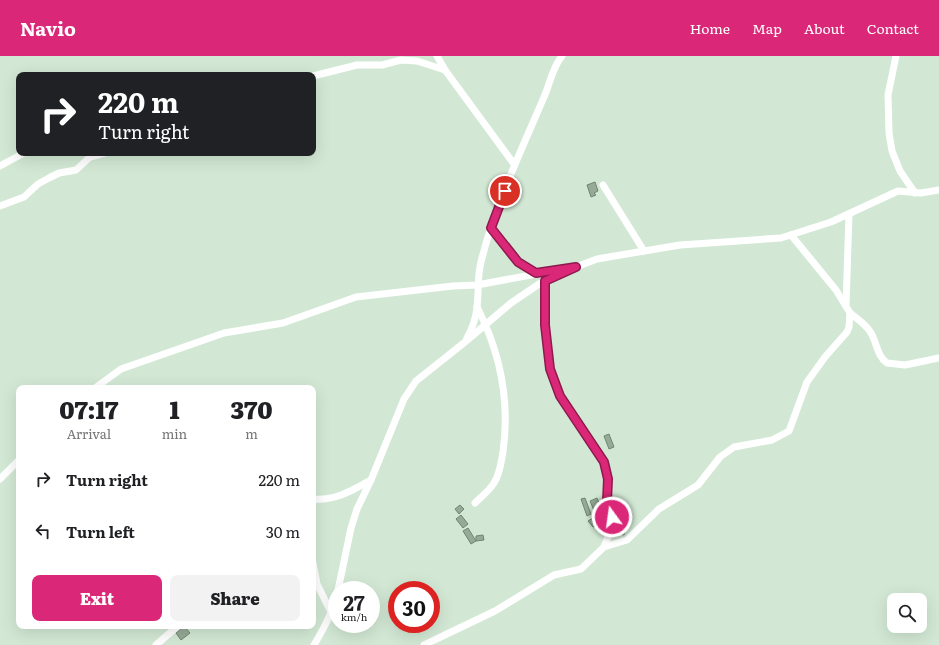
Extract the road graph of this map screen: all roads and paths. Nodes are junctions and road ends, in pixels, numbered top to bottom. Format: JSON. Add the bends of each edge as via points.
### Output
{"nodes":[{"id":1,"x":437,"y":56,"type":"edge"},
{"id":2,"x":562,"y":56,"type":"edge"},
{"id":3,"x":896,"y":56,"type":"edge"},
{"id":4,"x":445,"y":70,"type":"junction"},
{"id":5,"x":316,"y":75,"type":"edge"},
{"id":6,"x":18,"y":156,"type":"edge"},
{"id":7,"x":94,"y":156,"type":"edge"},
{"id":8,"x":514,"y":164,"type":"junction"},
{"id":9,"x":0,"y":166,"type":"edge"},
{"id":10,"x":603,"y":185,"type":"dead end"},
{"id":11,"x":939,"y":190,"type":"edge"},
{"id":12,"x":915,"y":193,"type":"junction"},
{"id":13,"x":0,"y":206,"type":"edge"},
{"id":14,"x":849,"y":214,"type":"junction"},
{"id":15,"x":491,"y":228,"type":"junction"},
{"id":16,"x":791,"y":235,"type":"junction"},
{"id":17,"x":644,"y":251,"type":"junction"},
{"id":18,"x":576,"y":267,"type":"junction"},
{"id":19,"x":536,"y":273,"type":"junction"},
{"id":20,"x":545,"y":281,"type":"junction"},
{"id":21,"x":477,"y":285,"type":"junction"},
{"id":22,"x":477,"y":307,"type":"junction"},
{"id":23,"x":848,"y":310,"type":"junction"},
{"id":24,"x":486,"y":324,"type":"junction"},
{"id":25,"x":466,"y":342,"type":"junction"},
{"id":26,"x":939,"y":358,"type":"edge"},
{"id":27,"x":98,"y":385,"type":"edge"},
{"id":28,"x":16,"y":463,"type":"edge"},
{"id":29,"x":0,"y":479,"type":"edge"},
{"id":30,"x":371,"y":480,"type":"junction"},
{"id":31,"x":316,"y":499,"type":"edge"},
{"id":32,"x":475,"y":503,"type":"dead end"},
{"id":33,"x":604,"y":547,"type":"junction"},
{"id":34,"x":316,"y":579,"type":"edge"},
{"id":35,"x":339,"y":581,"type":"edge"},
{"id":36,"x":328,"y":606,"type":"edge"},
{"id":37,"x":328,"y":619,"type":"edge"},
{"id":38,"x":175,"y":629,"type":"edge"},
{"id":39,"x":156,"y":645,"type":"edge"},
{"id":40,"x":314,"y":645,"type":"edge"},
{"id":41,"x":424,"y":645,"type":"edge"}],
"edges":[{"from":1,"to":4,"type":"street"},
{"from":2,"to":8,"type":"street","via":[[556,63]]},
{"from":3,"to":12,"type":"street","via":[[888,95],[892,150],[900,171]]},
{"from":4,"to":5,"type":"street","via":[[417,61],[401,60],[382,65],[356,65]]},
{"from":4,"to":8,"type":"street"},
{"from":6,"to":9,"type":"street"},
{"from":7,"to":13,"type":"street","via":[[76,170],[59,173],[38,184],[24,197]]},
{"from":8,"to":15,"type":"street"},
{"from":10,"to":17,"type":"street"},
{"from":11,"to":12,"type":"street"},
{"from":12,"to":14,"type":"street","via":[[898,191]]},
{"from":14,"to":16,"type":"street"},
{"from":14,"to":23,"type":"street"},
{"from":15,"to":19,"type":"street","via":[[518,262]]},
{"from":15,"to":21,"type":"street","via":[[480,263]]},
{"from":16,"to":17,"type":"street"},
{"from":16,"to":23,"type":"street","via":[[830,281]]},
{"from":17,"to":18,"type":"street"},
{"from":18,"to":19,"type":"street"},
{"from":18,"to":20,"type":"street"},
{"from":19,"to":21,"type":"street"},
{"from":20,"to":24,"type":"street"},
{"from":20,"to":33,"type":"street","via":[[545,325],[550,369],[560,396],[602,458],[606,469],[607,501],[612,519],[610,534]]},
{"from":21,"to":22,"type":"street"},
{"from":21,"to":27,"type":"street","via":[[356,297],[283,323],[224,333],[121,368]]},
{"from":22,"to":24,"type":"street"},
{"from":22,"to":25,"type":"street"},
{"from":23,"to":26,"type":"street","via":[[870,332],[879,354],[887,363],[905,365]]},
{"from":23,"to":33,"type":"street","via":[[847,332],[806,382],[789,431],[772,440],[739,445],[728,450],[691,491],[659,510],[627,540]]},
{"from":24,"to":25,"type":"street"},
{"from":24,"to":32,"type":"street","via":[[504,386],[506,428],[500,470],[494,483]]},
{"from":25,"to":30,"type":"street","via":[[416,381],[410,389]]},
{"from":28,"to":29,"type":"street"},
{"from":30,"to":31,"type":"street","via":[[336,497]]},
{"from":30,"to":35,"type":"street","via":[[357,508]]},
{"from":33,"to":41,"type":"street","via":[[581,569],[554,575],[495,611]]},
{"from":34,"to":36,"type":"street"},
{"from":37,"to":40,"type":"street"},
{"from":38,"to":39,"type":"street"}]}
